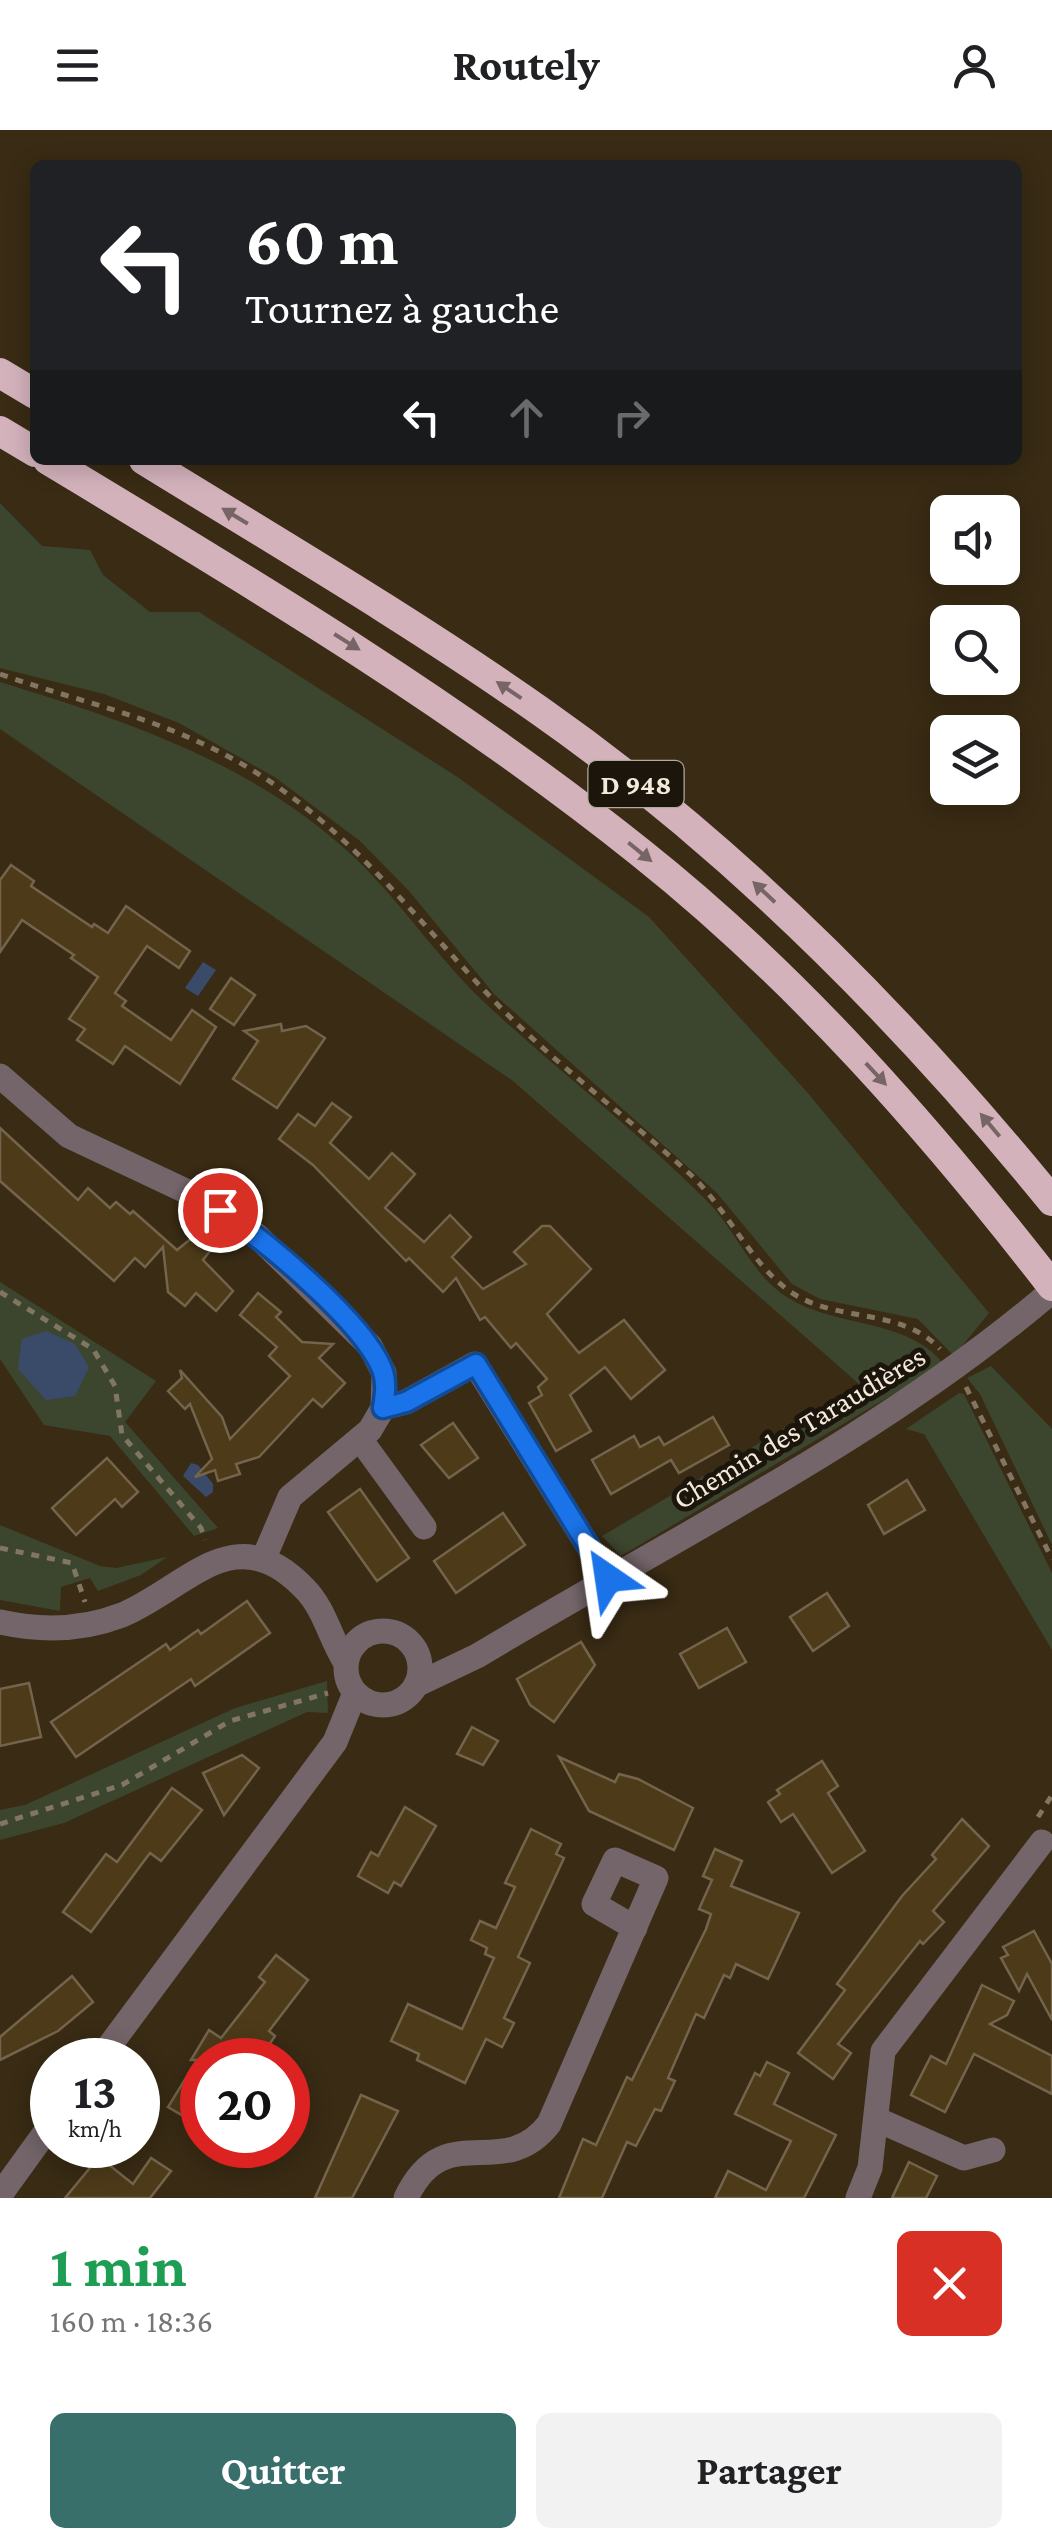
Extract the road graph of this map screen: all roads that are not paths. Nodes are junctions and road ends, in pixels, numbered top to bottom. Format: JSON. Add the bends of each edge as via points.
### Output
{"nodes":[{"id":1,"x":0,"y":374,"type":"edge"},
{"id":2,"x":30,"y":391,"type":"edge"},
{"id":3,"x":0,"y":431,"type":"edge"},
{"id":4,"x":30,"y":449,"type":"edge"},
{"id":5,"x":56,"y":465,"type":"edge"},
{"id":6,"x":152,"y":465,"type":"edge"},
{"id":7,"x":0,"y":1076,"type":"edge"},
{"id":8,"x":1052,"y":1200,"type":"edge"},
{"id":9,"x":1052,"y":1288,"type":"edge"},
{"id":10,"x":383,"y":1408,"type":"junction"},
{"id":11,"x":360,"y":1439,"type":"junction"},
{"id":12,"x":424,"y":1527,"type":"dead end"},
{"id":13,"x":263,"y":1560,"type":"junction"},
{"id":14,"x":608,"y":1578,"type":"junction"},
{"id":15,"x":322,"y":1610,"type":"junction"},
{"id":16,"x":0,"y":1622,"type":"edge"},
{"id":17,"x":371,"y":1633,"type":"junction"},
{"id":18,"x":416,"y":1653,"type":"junction"},
{"id":19,"x":464,"y":1662,"type":"junction"},
{"id":20,"x":351,"y":1681,"type":"junction"},
{"id":21,"x":416,"y":1685,"type":"junction"},
{"id":22,"x":389,"y":1705,"type":"junction"},
{"id":23,"x":335,"y":1742,"type":"junction"},
{"id":24,"x":1042,"y":1842,"type":"dead end"},
{"id":25,"x":635,"y":1928,"type":"dead end"},
{"id":26,"x":115,"y":2038,"type":"edge"},
{"id":27,"x":878,"y":2120,"type":"junction"},
{"id":28,"x":993,"y":2150,"type":"dead end"},
{"id":29,"x":30,"y":2153,"type":"edge"},
{"id":30,"x":0,"y":2195,"type":"edge"},
{"id":31,"x":406,"y":2198,"type":"edge"},
{"id":32,"x":858,"y":2198,"type":"edge"}],
"edges":[{"from":1,"to":2,"type":"highway"},
{"from":3,"to":4,"type":"highway"},
{"from":5,"to":9,"type":"highway","number":"D 948","one_way":true,"via":[[388,668],[645,855],[874,1070]]},
{"from":8,"to":6,"type":"highway","number":"D 948","one_way":true,"via":[[847,970],[655,798],[401,618]]},
{"from":7,"to":10,"type":"street","via":[[69,1136],[190,1193],[256,1235],[370,1346],[384,1373]]},
{"from":9,"to":14,"type":"street","name":"Chemin des Taraudières","via":[[956,1370],[880,1420]]},
{"from":10,"to":11,"type":"street"},
{"from":10,"to":14,"type":"street","via":[[476,1364]]},
{"from":11,"to":12,"type":"street"},
{"from":11,"to":13,"type":"street","via":[[290,1498]]},
{"from":13,"to":15,"type":"street","via":[[288,1573]]},
{"from":13,"to":16,"type":"street","via":[[212,1562],[142,1605],[93,1624],[46,1628]]},
{"from":14,"to":19,"type":"street","name":"Chemin des Taraudières"},
{"from":15,"to":17,"type":"street"},
{"from":15,"to":20,"type":"street"},
{"from":17,"to":18,"type":"street","via":[[398,1634]]},
{"from":17,"to":20,"type":"street","via":[[356,1643]]},
{"from":18,"to":19,"type":"street"},
{"from":18,"to":21,"type":"street"},
{"from":19,"to":21,"type":"street","name":"Chemin des Taraudières"},
{"from":20,"to":22,"type":"street","via":[[370,1704]]},
{"from":20,"to":23,"type":"street"},
{"from":21,"to":22,"type":"street"},
{"from":22,"to":23,"type":"street"},
{"from":23,"to":26,"type":"street"},
{"from":24,"to":27,"type":"street","via":[[883,2051]]},
{"from":25,"to":31,"type":"street","via":[[550,2124],[517,2150],[434,2159],[418,2172]]},
{"from":27,"to":28,"type":"street","via":[[964,2158]]},
{"from":27,"to":32,"type":"street"},
{"from":29,"to":30,"type":"street"}]}
